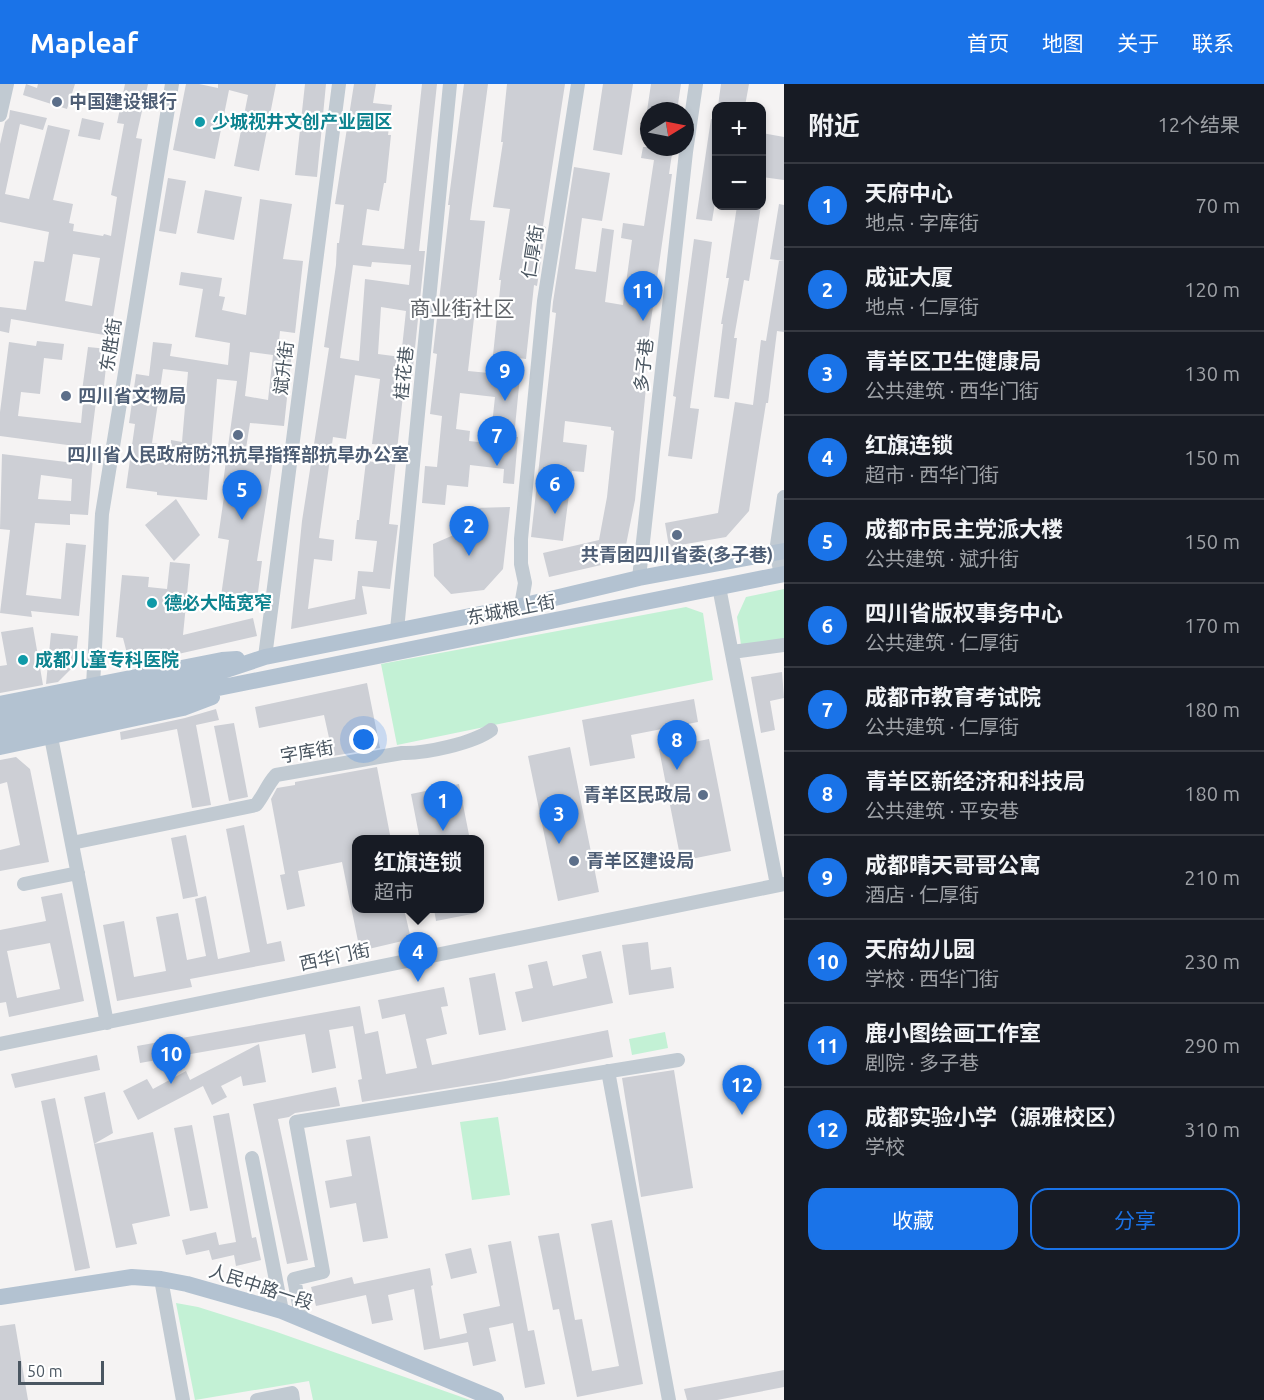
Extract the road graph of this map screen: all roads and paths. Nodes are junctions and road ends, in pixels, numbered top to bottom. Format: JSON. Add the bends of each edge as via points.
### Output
{"nodes":[{"id":1,"x":7,"y":84,"type":"edge"},
{"id":2,"x":172,"y":84,"type":"edge"},
{"id":3,"x":339,"y":84,"type":"edge"},
{"id":4,"x":450,"y":84,"type":"edge"},
{"id":5,"x":578,"y":84,"type":"edge"},
{"id":6,"x":696,"y":84,"type":"edge"},
{"id":7,"x":0,"y":115,"type":"edge"},
{"id":8,"x":784,"y":497,"type":"edge"},
{"id":9,"x":780,"y":552,"type":"edge"},
{"id":10,"x":782,"y":574,"type":"edge"},
{"id":11,"x":639,"y":578,"type":"junction"},
{"id":12,"x":719,"y":587,"type":"junction"},
{"id":13,"x":521,"y":606,"type":"junction"},
{"id":14,"x":397,"y":630,"type":"junction"},
{"id":15,"x":784,"y":645,"type":"edge"},
{"id":16,"x":732,"y":652,"type":"junction"},
{"id":17,"x":265,"y":657,"type":"junction"},
{"id":18,"x":248,"y":683,"type":"junction"},
{"id":19,"x":93,"y":686,"type":"junction"},
{"id":20,"x":0,"y":704,"type":"edge"},
{"id":21,"x":0,"y":718,"type":"edge"},
{"id":22,"x":491,"y":730,"type":"dead end"},
{"id":23,"x":0,"y":732,"type":"edge"},
{"id":24,"x":51,"y":737,"type":"junction"},
{"id":25,"x":0,"y":747,"type":"edge"},
{"id":26,"x":72,"y":843,"type":"junction"},
{"id":27,"x":78,"y":873,"type":"junction"},
{"id":28,"x":24,"y":884,"type":"dead end"},
{"id":29,"x":780,"y":885,"type":"edge"},
{"id":30,"x":107,"y":1023,"type":"junction"},
{"id":31,"x":0,"y":1044,"type":"edge"},
{"id":32,"x":678,"y":1060,"type":"dead end"},
{"id":33,"x":608,"y":1071,"type":"junction"},
{"id":34,"x":252,"y":1158,"type":"dead end"},
{"id":35,"x":161,"y":1279,"type":"junction"},
{"id":36,"x":0,"y":1297,"type":"edge"},
{"id":37,"x":282,"y":1311,"type":"junction"},
{"id":38,"x":302,"y":1320,"type":"junction"},
{"id":39,"x":486,"y":1398,"type":"edge"},
{"id":40,"x":183,"y":1400,"type":"edge"},
{"id":41,"x":257,"y":1400,"type":"edge"},
{"id":42,"x":293,"y":1400,"type":"edge"},
{"id":43,"x":669,"y":1400,"type":"edge"}],
"edges":[{"from":1,"to":7,"type":"street"},
{"from":2,"to":19,"type":"street","name":"东胜街","via":[[102,514]]},
{"from":3,"to":17,"type":"street","name":"斌升街"},
{"from":4,"to":14,"type":"street","name":"桂花巷"},
{"from":5,"to":13,"type":"street","name":"仁厚街","via":[[544,301],[521,539],[525,582]]},
{"from":6,"to":11,"type":"street","name":"多子巷"},
{"from":8,"to":9,"type":"street"},
{"from":9,"to":10,"type":"street"},
{"from":9,"to":11,"type":"main road","name":"东城根上街"},
{"from":10,"to":12,"type":"main road","name":"东城根上街"},
{"from":11,"to":13,"type":"main road","name":"东城根上街"},
{"from":12,"to":16,"type":"street"},
{"from":12,"to":18,"type":"main road","name":"东城根上街"},
{"from":13,"to":14,"type":"main road","name":"东城根上街"},
{"from":14,"to":17,"type":"main road","name":"东城根上街"},
{"from":15,"to":16,"type":"street"},
{"from":16,"to":29,"type":"street"},
{"from":17,"to":19,"type":"main road","name":"东城根上街","via":[[222,660]]},
{"from":17,"to":21,"type":"main road","name":"东城根上街","via":[[217,673]]},
{"from":18,"to":23,"type":"main road","name":"东城根上街"},
{"from":18,"to":24,"type":"main road","name":"东城根上街","via":[[183,708]]},
{"from":19,"to":20,"type":"main road","name":"东城根上街"},
{"from":22,"to":26,"type":"street","name":"字库街","via":[[481,737],[417,754],[402,753],[276,775],[256,805]]},
{"from":24,"to":25,"type":"main road","name":"东城根上街"},
{"from":24,"to":26,"type":"street"},
{"from":26,"to":27,"type":"street"},
{"from":27,"to":28,"type":"street"},
{"from":27,"to":30,"type":"street"},
{"from":29,"to":30,"type":"street","name":"西华门街"},
{"from":30,"to":31,"type":"street","name":"西华门街"},
{"from":32,"to":33,"type":"street"},
{"from":33,"to":38,"type":"street","via":[[296,1122],[323,1272],[294,1279]]},
{"from":33,"to":43,"type":"street"},
{"from":34,"to":37,"type":"street"},
{"from":35,"to":36,"type":"main road","name":"人民中路一段","via":[[132,1277]]},
{"from":35,"to":37,"type":"main road","name":"人民中路一段"},
{"from":35,"to":40,"type":"street"},
{"from":37,"to":38,"type":"main road","name":"人民中路一段"},
{"from":38,"to":39,"type":"main road","name":"人民中路一段"},
{"from":41,"to":42,"type":"street","via":[[292,1393]]}]}
